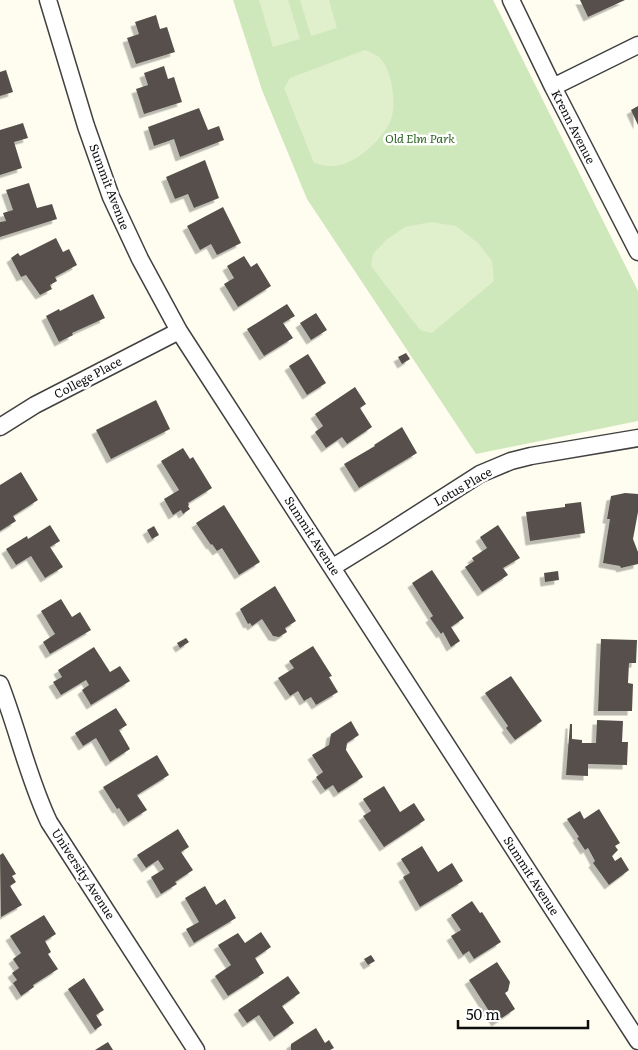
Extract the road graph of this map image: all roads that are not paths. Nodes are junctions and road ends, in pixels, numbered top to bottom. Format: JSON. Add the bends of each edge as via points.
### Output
{"nodes":[{"id":1,"x":48,"y":0,"type":"edge"},
{"id":2,"x":511,"y":0,"type":"edge"},
{"id":3,"x":638,"y":45,"type":"edge"},
{"id":4,"x":553,"y":88,"type":"junction"},
{"id":5,"x":638,"y":252,"type":"edge"},
{"id":6,"x":179,"y":331,"type":"junction"},
{"id":7,"x":0,"y":427,"type":"edge"},
{"id":8,"x":638,"y":438,"type":"edge"},
{"id":9,"x":332,"y":567,"type":"junction"},
{"id":10,"x":0,"y":684,"type":"edge"},
{"id":11,"x":633,"y":1027,"type":"edge"},
{"id":12,"x":638,"y":1041,"type":"edge"},
{"id":13,"x":196,"y":1050,"type":"edge"}],
"edges":[{"from":1,"to":6,"type":"street","name":"Summit Avenue","via":[[111,197],[140,260]]},
{"from":2,"to":4,"type":"street","name":"Krenn Avenue"},
{"from":3,"to":4,"type":"street"},
{"from":4,"to":5,"type":"street","name":"Krenn Avenue"},
{"from":6,"to":7,"type":"street","name":"College Place","via":[[35,405]]},
{"from":6,"to":9,"type":"street","name":"Summit Avenue"},
{"from":8,"to":9,"type":"street","name":"Lotus Place","via":[[511,461],[488,471]]},
{"from":9,"to":11,"type":"street","name":"Summit Avenue"},
{"from":10,"to":13,"type":"street","name":"University Avenue","via":[[49,822]]},
{"from":11,"to":12,"type":"street","name":"Summit Avenue"}]}
